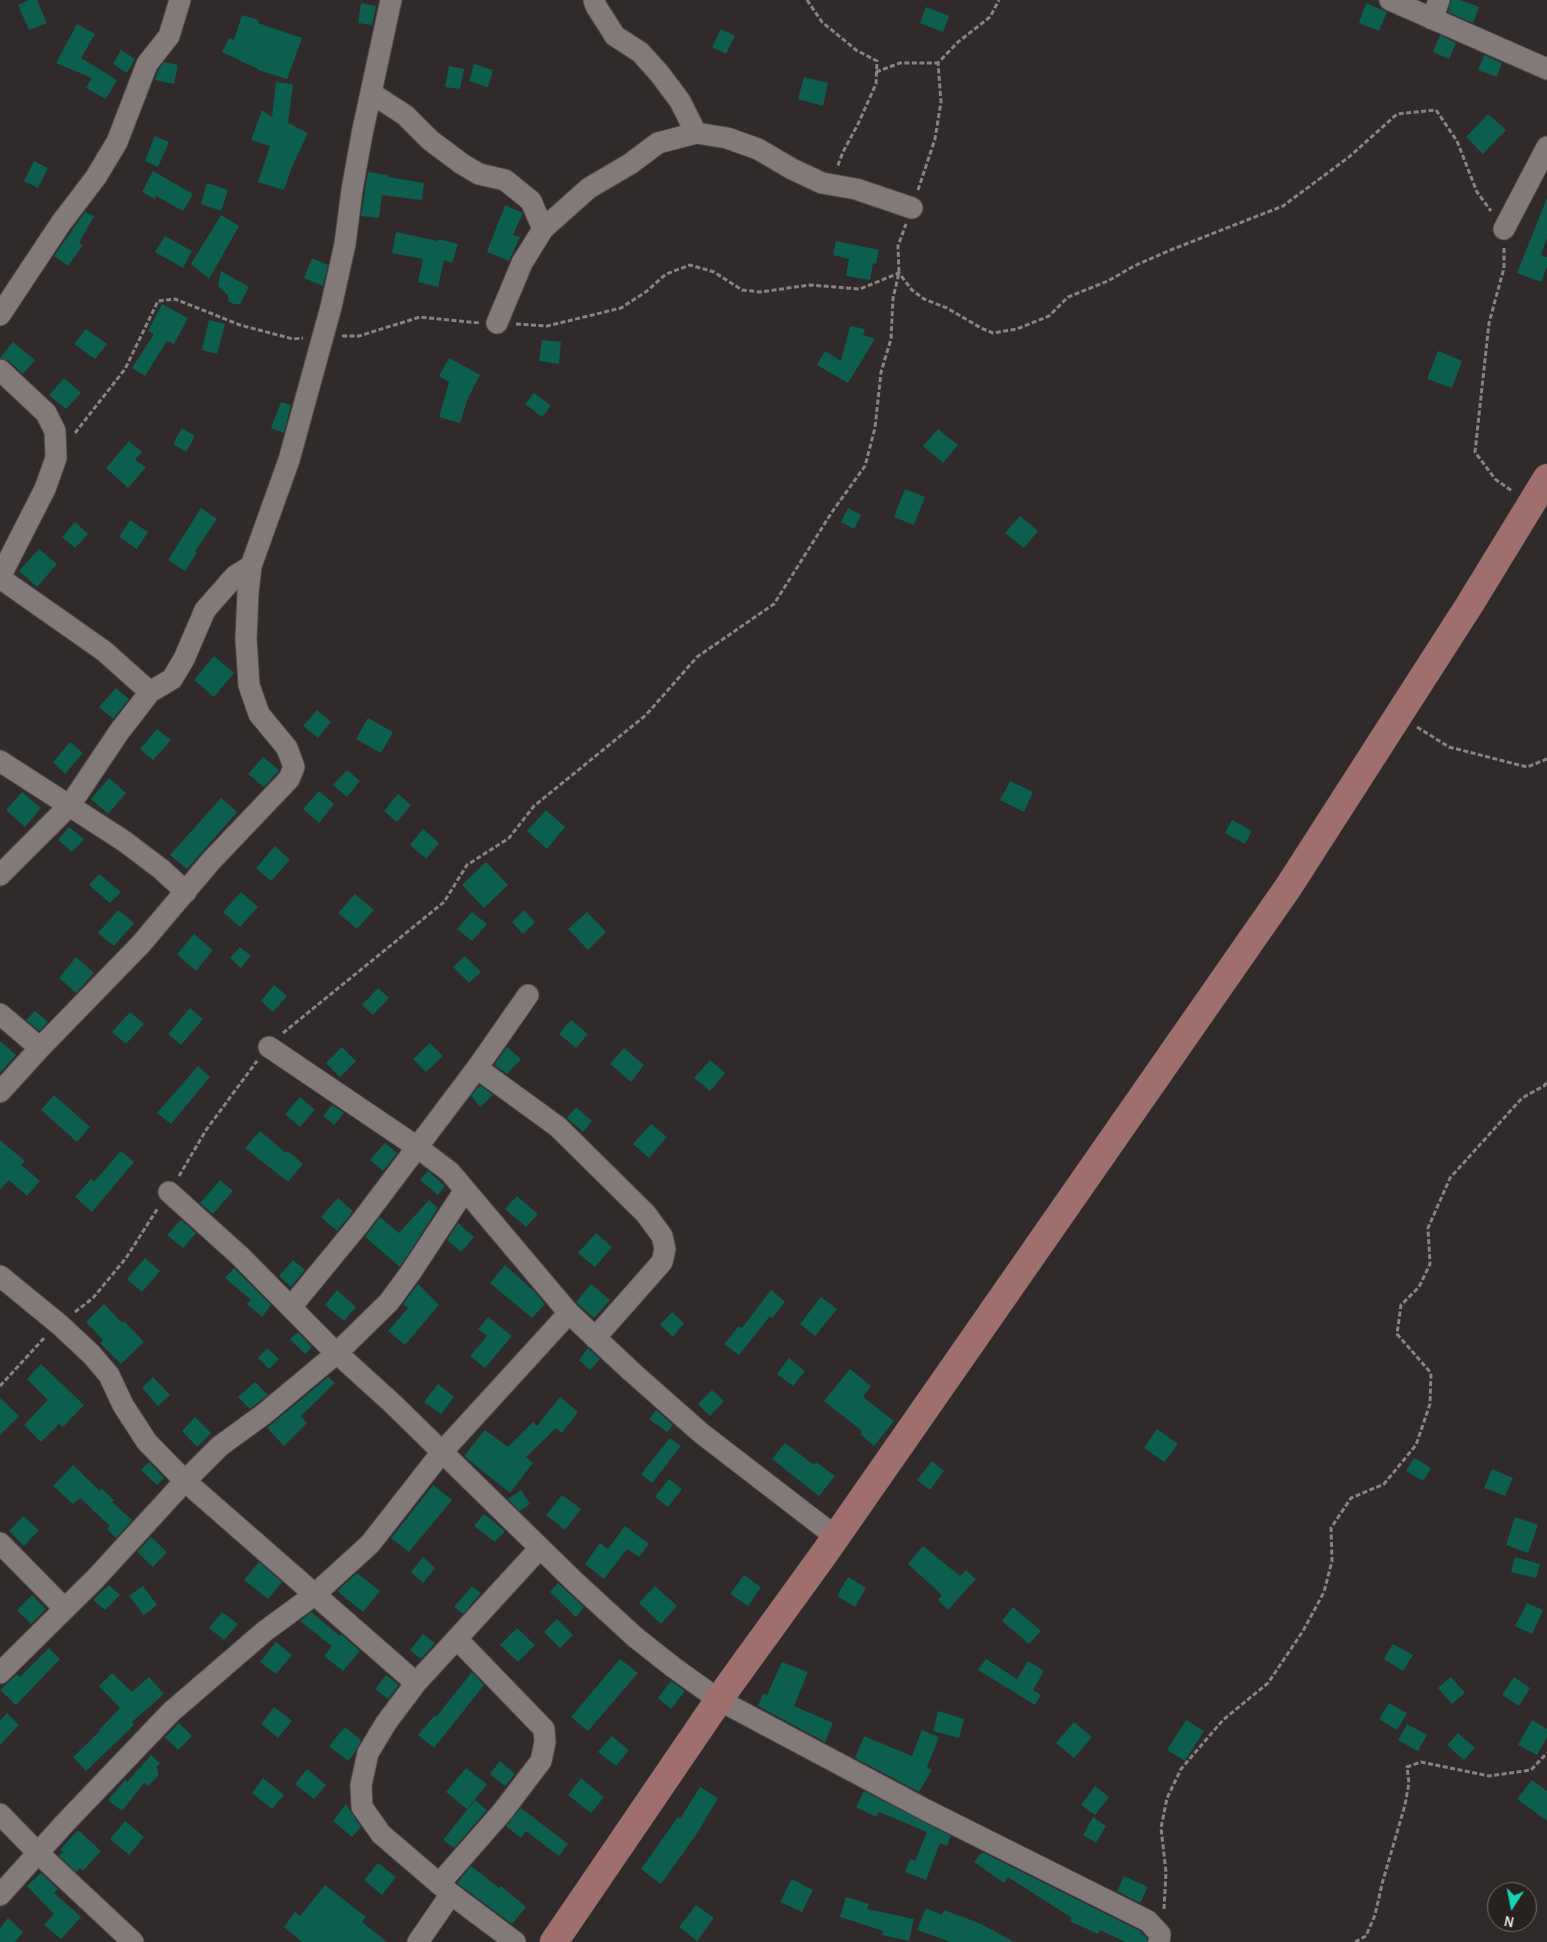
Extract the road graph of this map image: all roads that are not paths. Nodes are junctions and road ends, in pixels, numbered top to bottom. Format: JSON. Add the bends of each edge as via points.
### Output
{"nodes":[{"id":1,"x":180,"y":0,"type":"edge"},
{"id":2,"x":391,"y":0,"type":"edge"},
{"id":3,"x":594,"y":0,"type":"edge"},
{"id":4,"x":1390,"y":0,"type":"edge"},
{"id":5,"x":1435,"y":10,"type":"edge"},
{"id":6,"x":1547,"y":69,"type":"edge"},
{"id":7,"x":371,"y":93,"type":"junction"},
{"id":8,"x":696,"y":133,"type":"junction"},
{"id":9,"x":1547,"y":147,"type":"edge"},
{"id":10,"x":912,"y":208,"type":"road end"},
{"id":11,"x":542,"y":229,"type":"junction"},
{"id":12,"x":1504,"y":229,"type":"road end"},
{"id":13,"x":0,"y":316,"type":"edge"},
{"id":14,"x":497,"y":323,"type":"road end"},
{"id":15,"x":0,"y":370,"type":"edge"},
{"id":16,"x":1547,"y":478,"type":"edge"},
{"id":17,"x":251,"y":566,"type":"junction"},
{"id":18,"x":0,"y":577,"type":"edge"},
{"id":19,"x":150,"y":692,"type":"junction"},
{"id":20,"x":0,"y":761,"type":"edge"},
{"id":21,"x":70,"y":805,"type":"junction"},
{"id":22,"x":0,"y":875,"type":"edge"},
{"id":23,"x":186,"y":892,"type":"junction"},
{"id":24,"x":528,"y":995,"type":"dead end"},
{"id":25,"x":0,"y":1014,"type":"edge"},
{"id":26,"x":268,"y":1047,"type":"road end"},
{"id":27,"x":40,"y":1048,"type":"junction"},
{"id":28,"x":477,"y":1068,"type":"junction"},
{"id":29,"x":0,"y":1092,"type":"edge"},
{"id":30,"x":416,"y":1147,"type":"junction"},
{"id":31,"x":465,"y":1190,"type":"junction"},
{"id":32,"x":169,"y":1192,"type":"road end"},
{"id":33,"x":0,"y":1276,"type":"edge"},
{"id":34,"x":291,"y":1307,"type":"junction"},
{"id":35,"x":569,"y":1313,"type":"junction"},
{"id":36,"x":595,"y":1338,"type":"junction"},
{"id":37,"x":337,"y":1353,"type":"junction"},
{"id":38,"x":442,"y":1452,"type":"junction"},
{"id":39,"x":185,"y":1481,"type":"junction"},
{"id":40,"x":836,"y":1537,"type":"junction"},
{"id":41,"x":0,"y":1543,"type":"edge"},
{"id":42,"x":540,"y":1548,"type":"junction"},
{"id":43,"x":314,"y":1595,"type":"junction"},
{"id":44,"x":65,"y":1609,"type":"junction"},
{"id":45,"x":457,"y":1639,"type":"junction"},
{"id":46,"x":0,"y":1673,"type":"edge"},
{"id":47,"x":416,"y":1683,"type":"junction"},
{"id":48,"x":719,"y":1700,"type":"junction"},
{"id":49,"x":0,"y":1814,"type":"edge"},
{"id":50,"x":38,"y":1853,"type":"junction"},
{"id":51,"x":445,"y":1889,"type":"junction"},
{"id":52,"x":0,"y":1895,"type":"edge"},
{"id":53,"x":1159,"y":1938,"type":"edge"},
{"id":54,"x":133,"y":1942,"type":"edge"},
{"id":55,"x":418,"y":1942,"type":"edge"},
{"id":56,"x":515,"y":1942,"type":"edge"},
{"id":57,"x":554,"y":1942,"type":"edge"}],
"edges":[{"from":1,"to":13,"type":"street","via":[[169,36],[147,64],[118,142]]},
{"from":2,"to":7,"type":"street"},
{"from":3,"to":8,"type":"street","via":[[615,36],[640,52],[659,73],[680,101]]},
{"from":4,"to":5,"type":"street"},
{"from":5,"to":6,"type":"street"},
{"from":7,"to":11,"type":"street","via":[[406,115],[430,140],[462,164],[478,174],[505,180],[531,201]]},
{"from":7,"to":17,"type":"street","via":[[345,244],[323,336],[289,460]]},
{"from":8,"to":10,"type":"street","via":[[727,138],[758,149],[822,183]]},
{"from":8,"to":11,"type":"street","via":[[658,143],[589,188]]},
{"from":9,"to":12,"type":"street"},
{"from":11,"to":14,"type":"street","via":[[522,263]]},
{"from":15,"to":18,"type":"street","via":[[46,413],[56,431],[56,458],[45,489]]},
{"from":16,"to":40,"type":"main road","via":[[1289,886]]},
{"from":17,"to":19,"type":"street","via":[[236,576],[206,610],[172,678]]},
{"from":17,"to":23,"type":"street","via":[[246,639],[249,686],[259,714],[287,748],[294,767],[289,779]]},
{"from":18,"to":19,"type":"street","via":[[104,651]]},
{"from":19,"to":21,"type":"street","via":[[118,732]]},
{"from":20,"to":21,"type":"street"},
{"from":21,"to":22,"type":"street"},
{"from":21,"to":23,"type":"street","via":[[146,858]]},
{"from":23,"to":27,"type":"street","via":[[141,944]]},
{"from":24,"to":28,"type":"street"},
{"from":25,"to":27,"type":"street"},
{"from":26,"to":30,"type":"street"},
{"from":27,"to":29,"type":"street"},
{"from":28,"to":30,"type":"street"},
{"from":28,"to":36,"type":"street","via":[[558,1127],[646,1214],[662,1236],[665,1249],[662,1262]]},
{"from":30,"to":31,"type":"street","via":[[450,1172]]},
{"from":30,"to":34,"type":"street","via":[[360,1223]]},
{"from":31,"to":35,"type":"street"},
{"from":31,"to":37,"type":"street","via":[[389,1302]]},
{"from":32,"to":34,"type":"street"},
{"from":33,"to":39,"type":"street","via":[[91,1354],[109,1375],[123,1405],[147,1442]]},
{"from":34,"to":37,"type":"street"},
{"from":35,"to":36,"type":"street"},
{"from":35,"to":38,"type":"street"},
{"from":36,"to":40,"type":"street","via":[[701,1433]]},
{"from":37,"to":38,"type":"street"},
{"from":37,"to":39,"type":"street","via":[[220,1446]]},
{"from":38,"to":42,"type":"street"},
{"from":38,"to":43,"type":"street","via":[[370,1544]]},
{"from":39,"to":43,"type":"street"},
{"from":39,"to":44,"type":"street"},
{"from":40,"to":48,"type":"main road"},
{"from":41,"to":44,"type":"street"},
{"from":42,"to":45,"type":"street"},
{"from":42,"to":48,"type":"street","via":[[635,1637]]},
{"from":43,"to":47,"type":"street"},
{"from":43,"to":50,"type":"street","via":[[265,1631],[171,1712]]},
{"from":44,"to":46,"type":"street"},
{"from":45,"to":47,"type":"street"},
{"from":45,"to":51,"type":"street","via":[[544,1729],[545,1742],[541,1761]]},
{"from":47,"to":51,"type":"street","via":[[368,1753],[361,1786],[362,1807],[380,1834]]},
{"from":48,"to":53,"type":"street","via":[[1148,1921]]},
{"from":48,"to":57,"type":"main road"},
{"from":49,"to":50,"type":"street"},
{"from":50,"to":52,"type":"street"},
{"from":50,"to":54,"type":"street"},
{"from":51,"to":55,"type":"street"},
{"from":51,"to":56,"type":"street"}]}
